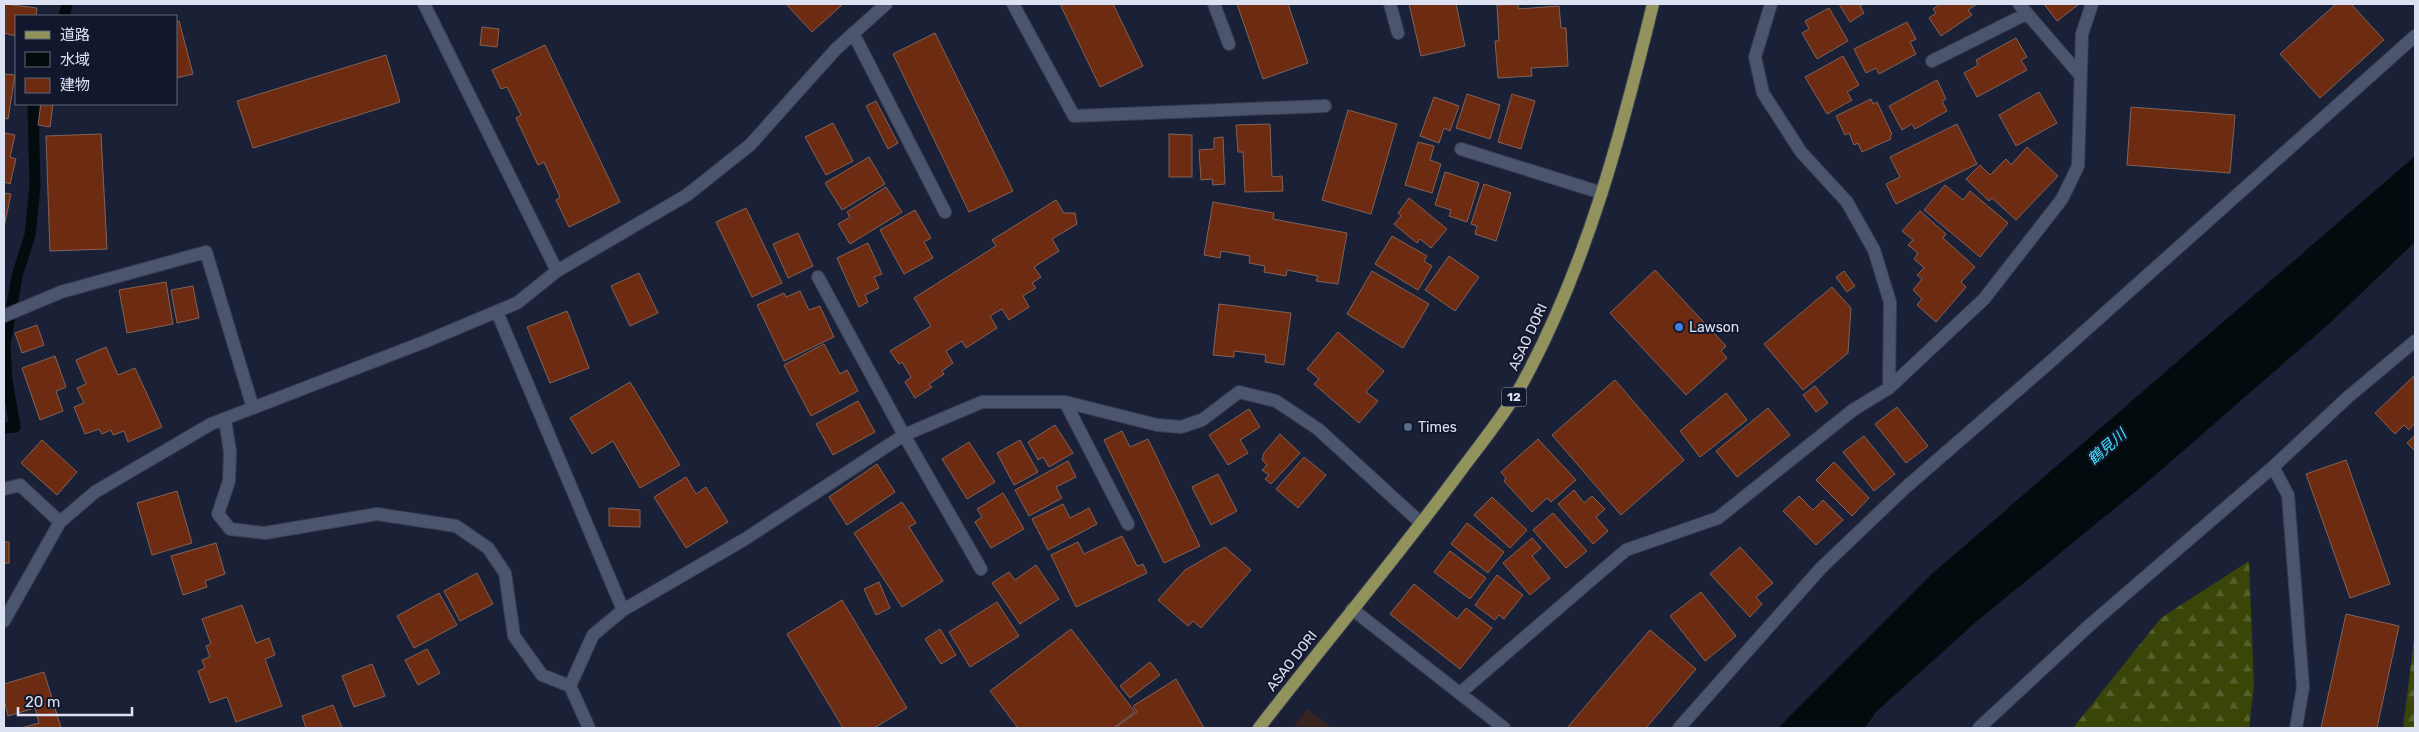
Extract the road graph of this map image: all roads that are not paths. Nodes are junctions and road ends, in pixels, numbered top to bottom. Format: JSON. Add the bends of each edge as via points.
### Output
{"nodes":[{"id":1,"x":424,"y":4,"type":"edge"},
{"id":2,"x":886,"y":4,"type":"edge"},
{"id":3,"x":1013,"y":4,"type":"edge"},
{"id":4,"x":1214,"y":4,"type":"edge"},
{"id":5,"x":1390,"y":4,"type":"edge"},
{"id":6,"x":1653,"y":4,"type":"edge"},
{"id":7,"x":1771,"y":4,"type":"edge"},
{"id":8,"x":2092,"y":4,"type":"edge"},
{"id":9,"x":2022,"y":9,"type":"edge"},
{"id":10,"x":852,"y":33,"type":"junction"},
{"id":11,"x":1398,"y":33,"type":"dead end"},
{"id":12,"x":2415,"y":36,"type":"edge"},
{"id":13,"x":1229,"y":44,"type":"dead end"},
{"id":14,"x":1932,"y":61,"type":"dead end"},
{"id":15,"x":2080,"y":75,"type":"junction"},
{"id":16,"x":1325,"y":106,"type":"dead end"},
{"id":17,"x":1461,"y":149,"type":"dead end"},
{"id":18,"x":1602,"y":193,"type":"junction"},
{"id":19,"x":945,"y":212,"type":"dead end"},
{"id":20,"x":557,"y":271,"type":"junction"},
{"id":21,"x":818,"y":277,"type":"dead end"},
{"id":22,"x":497,"y":312,"type":"junction"},
{"id":23,"x":4,"y":316,"type":"edge"},
{"id":24,"x":2415,"y":341,"type":"edge"},
{"id":25,"x":1889,"y":388,"type":"junction"},
{"id":26,"x":1065,"y":402,"type":"junction"},
{"id":27,"x":253,"y":408,"type":"junction"},
{"id":28,"x":225,"y":419,"type":"junction"},
{"id":29,"x":904,"y":435,"type":"junction"},
{"id":30,"x":2273,"y":467,"type":"junction"},
{"id":31,"x":4,"y":489,"type":"edge"},
{"id":32,"x":60,"y":522,"type":"junction"},
{"id":33,"x":1421,"y":523,"type":"junction"},
{"id":34,"x":1128,"y":524,"type":"dead end"},
{"id":35,"x":981,"y":569,"type":"dead end"},
{"id":36,"x":1352,"y":609,"type":"junction"},
{"id":37,"x":623,"y":610,"type":"junction"},
{"id":38,"x":4,"y":621,"type":"edge"},
{"id":39,"x":570,"y":686,"type":"junction"},
{"id":40,"x":1460,"y":693,"type":"junction"},
{"id":41,"x":589,"y":728,"type":"edge"},
{"id":42,"x":1259,"y":728,"type":"edge"},
{"id":43,"x":1504,"y":728,"type":"edge"},
{"id":44,"x":1679,"y":728,"type":"edge"},
{"id":45,"x":1979,"y":728,"type":"edge"},
{"id":46,"x":2296,"y":728,"type":"edge"}],
"edges":[{"from":1,"to":20,"type":"street"},
{"from":2,"to":10,"type":"street"},
{"from":3,"to":16,"type":"street","via":[[1074,116]]},
{"from":4,"to":13,"type":"street"},
{"from":5,"to":11,"type":"street"},
{"from":6,"to":18,"type":"main road","name":"ASAO DORI","number":"12"},
{"from":7,"to":25,"type":"street","via":[[1755,57],[1763,94],[1801,152],[1846,202],[1874,250],[1890,302]]},
{"from":8,"to":15,"type":"street","via":[[2082,34]]},
{"from":9,"to":14,"type":"street"},
{"from":9,"to":15,"type":"street"},
{"from":10,"to":19,"type":"street"},
{"from":10,"to":20,"type":"street","via":[[750,144],[687,195]]},
{"from":12,"to":44,"type":"street","via":[[1905,488],[1821,568]]},
{"from":15,"to":25,"type":"street","via":[[2078,166],[2062,199],[1984,299]]},
{"from":17,"to":18,"type":"street"},
{"from":18,"to":33,"type":"main road","name":"ASAO DORI","number":"12","via":[[1578,261],[1521,386]]},
{"from":20,"to":22,"type":"street","via":[[517,303]]},
{"from":21,"to":29,"type":"street"},
{"from":22,"to":27,"type":"street"},
{"from":22,"to":37,"type":"street"},
{"from":23,"to":27,"type":"street","via":[[61,292],[206,252]]},
{"from":24,"to":30,"type":"street","via":[[2348,397]]},
{"from":25,"to":40,"type":"street","via":[[1853,410],[1718,518],[1626,550]]},
{"from":26,"to":29,"type":"street","via":[[982,402]]},
{"from":26,"to":33,"type":"street","via":[[1181,428],[1202,420],[1239,392],[1276,401],[1318,429]]},
{"from":26,"to":34,"type":"street"},
{"from":27,"to":28,"type":"street"},
{"from":28,"to":32,"type":"street","via":[[95,492]]},
{"from":28,"to":39,"type":"street","via":[[230,452],[229,481],[218,514],[230,529],[265,533],[377,514],[456,526],[488,548],[505,573],[514,636],[542,675]]},
{"from":29,"to":35,"type":"street"},
{"from":29,"to":37,"type":"street","via":[[745,539]]},
{"from":30,"to":45,"type":"street","via":[[2092,623]]},
{"from":30,"to":46,"type":"street","via":[[2288,495],[2303,687]]},
{"from":31,"to":32,"type":"street","via":[[20,485]]},
{"from":32,"to":38,"type":"street"},
{"from":33,"to":36,"type":"main road","name":"ASAO DORI","number":"12"},
{"from":36,"to":40,"type":"street"},
{"from":36,"to":42,"type":"main road","name":"ASAO DORI","number":"12"},
{"from":37,"to":39,"type":"street","via":[[593,635]]},
{"from":39,"to":41,"type":"street"},
{"from":40,"to":43,"type":"street"}]}
